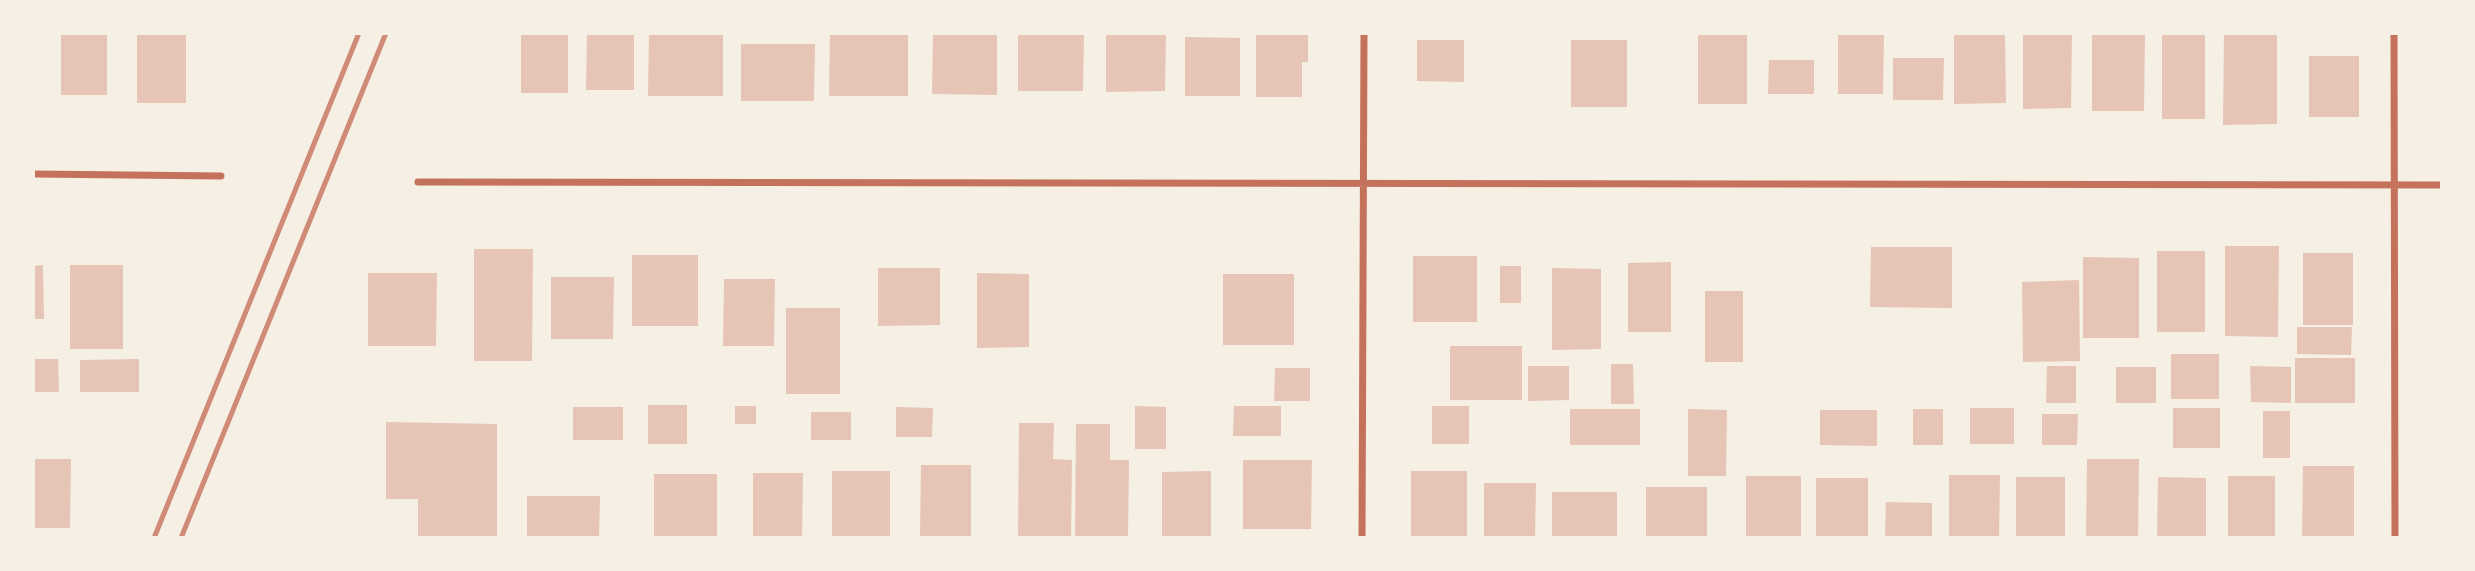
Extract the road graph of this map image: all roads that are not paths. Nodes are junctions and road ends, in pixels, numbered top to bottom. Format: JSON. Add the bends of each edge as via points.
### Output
{"nodes":[{"id":1,"x":1364,"y":33,"type":"edge"},
{"id":2,"x":2395,"y":33,"type":"edge"},
{"id":3,"x":33,"y":174,"type":"edge"},
{"id":4,"x":221,"y":176,"type":"dead end"},
{"id":5,"x":418,"y":182,"type":"dead end"},
{"id":6,"x":1363,"y":184,"type":"junction"},
{"id":7,"x":2395,"y":185,"type":"junction"},
{"id":8,"x":2442,"y":185,"type":"edge"},
{"id":9,"x":1362,"y":538,"type":"edge"},
{"id":10,"x":2395,"y":538,"type":"edge"}],
"edges":[{"from":1,"to":6,"type":"street"},
{"from":2,"to":7,"type":"street"},
{"from":3,"to":4,"type":"street"},
{"from":5,"to":6,"type":"street"},
{"from":6,"to":7,"type":"street"},
{"from":6,"to":9,"type":"street"},
{"from":7,"to":8,"type":"street"},
{"from":7,"to":10,"type":"street"}]}
